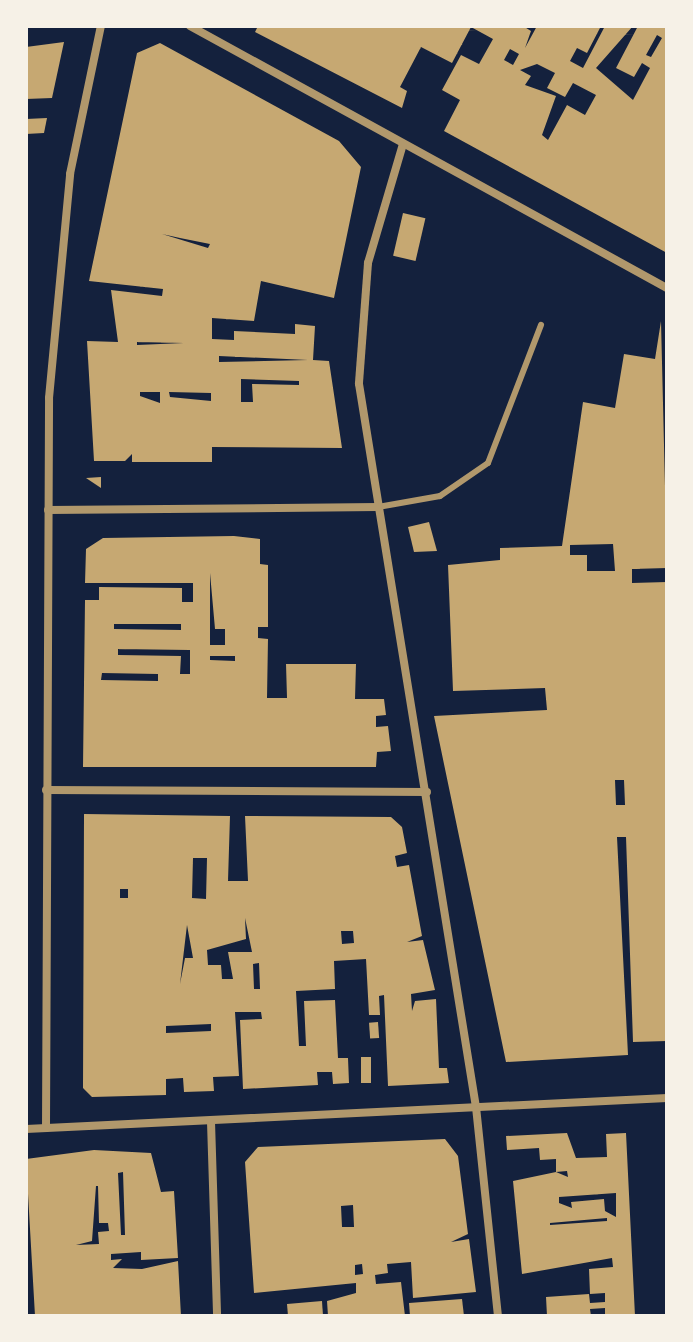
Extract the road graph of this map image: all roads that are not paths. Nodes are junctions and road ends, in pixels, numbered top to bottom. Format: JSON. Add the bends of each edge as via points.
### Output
{"nodes":[{"id":1,"x":101,"y":26,"type":"edge"},
{"id":2,"x":190,"y":26,"type":"edge"},
{"id":3,"x":403,"y":144,"type":"junction"},
{"id":4,"x":667,"y":288,"type":"edge"},
{"id":5,"x":541,"y":325,"type":"dead end"},
{"id":6,"x":378,"y":507,"type":"junction"},
{"id":7,"x":48,"y":510,"type":"junction"},
{"id":8,"x":46,"y":790,"type":"junction"},
{"id":9,"x":427,"y":792,"type":"junction"},
{"id":10,"x":667,"y":1098,"type":"edge"},
{"id":11,"x":476,"y":1107,"type":"junction"},
{"id":12,"x":211,"y":1122,"type":"junction"},
{"id":13,"x":46,"y":1128,"type":"junction"},
{"id":14,"x":26,"y":1129,"type":"edge"},
{"id":15,"x":217,"y":1316,"type":"edge"},
{"id":16,"x":498,"y":1316,"type":"edge"}],
"edges":[{"from":1,"to":7,"type":"street","via":[[60,250]]},
{"from":2,"to":3,"type":"street"},
{"from":3,"to":4,"type":"street"},
{"from":3,"to":6,"type":"street","via":[[368,263],[358,328]]},
{"from":5,"to":6,"type":"lane","via":[[488,463],[440,496]]},
{"from":6,"to":7,"type":"street"},
{"from":6,"to":9,"type":"street"},
{"from":7,"to":8,"type":"street"},
{"from":8,"to":9,"type":"street"},
{"from":8,"to":13,"type":"street"},
{"from":9,"to":11,"type":"street"},
{"from":10,"to":11,"type":"street"},
{"from":11,"to":12,"type":"street"},
{"from":11,"to":16,"type":"street"},
{"from":12,"to":13,"type":"street"},
{"from":12,"to":15,"type":"street"},
{"from":13,"to":14,"type":"street"}]}
